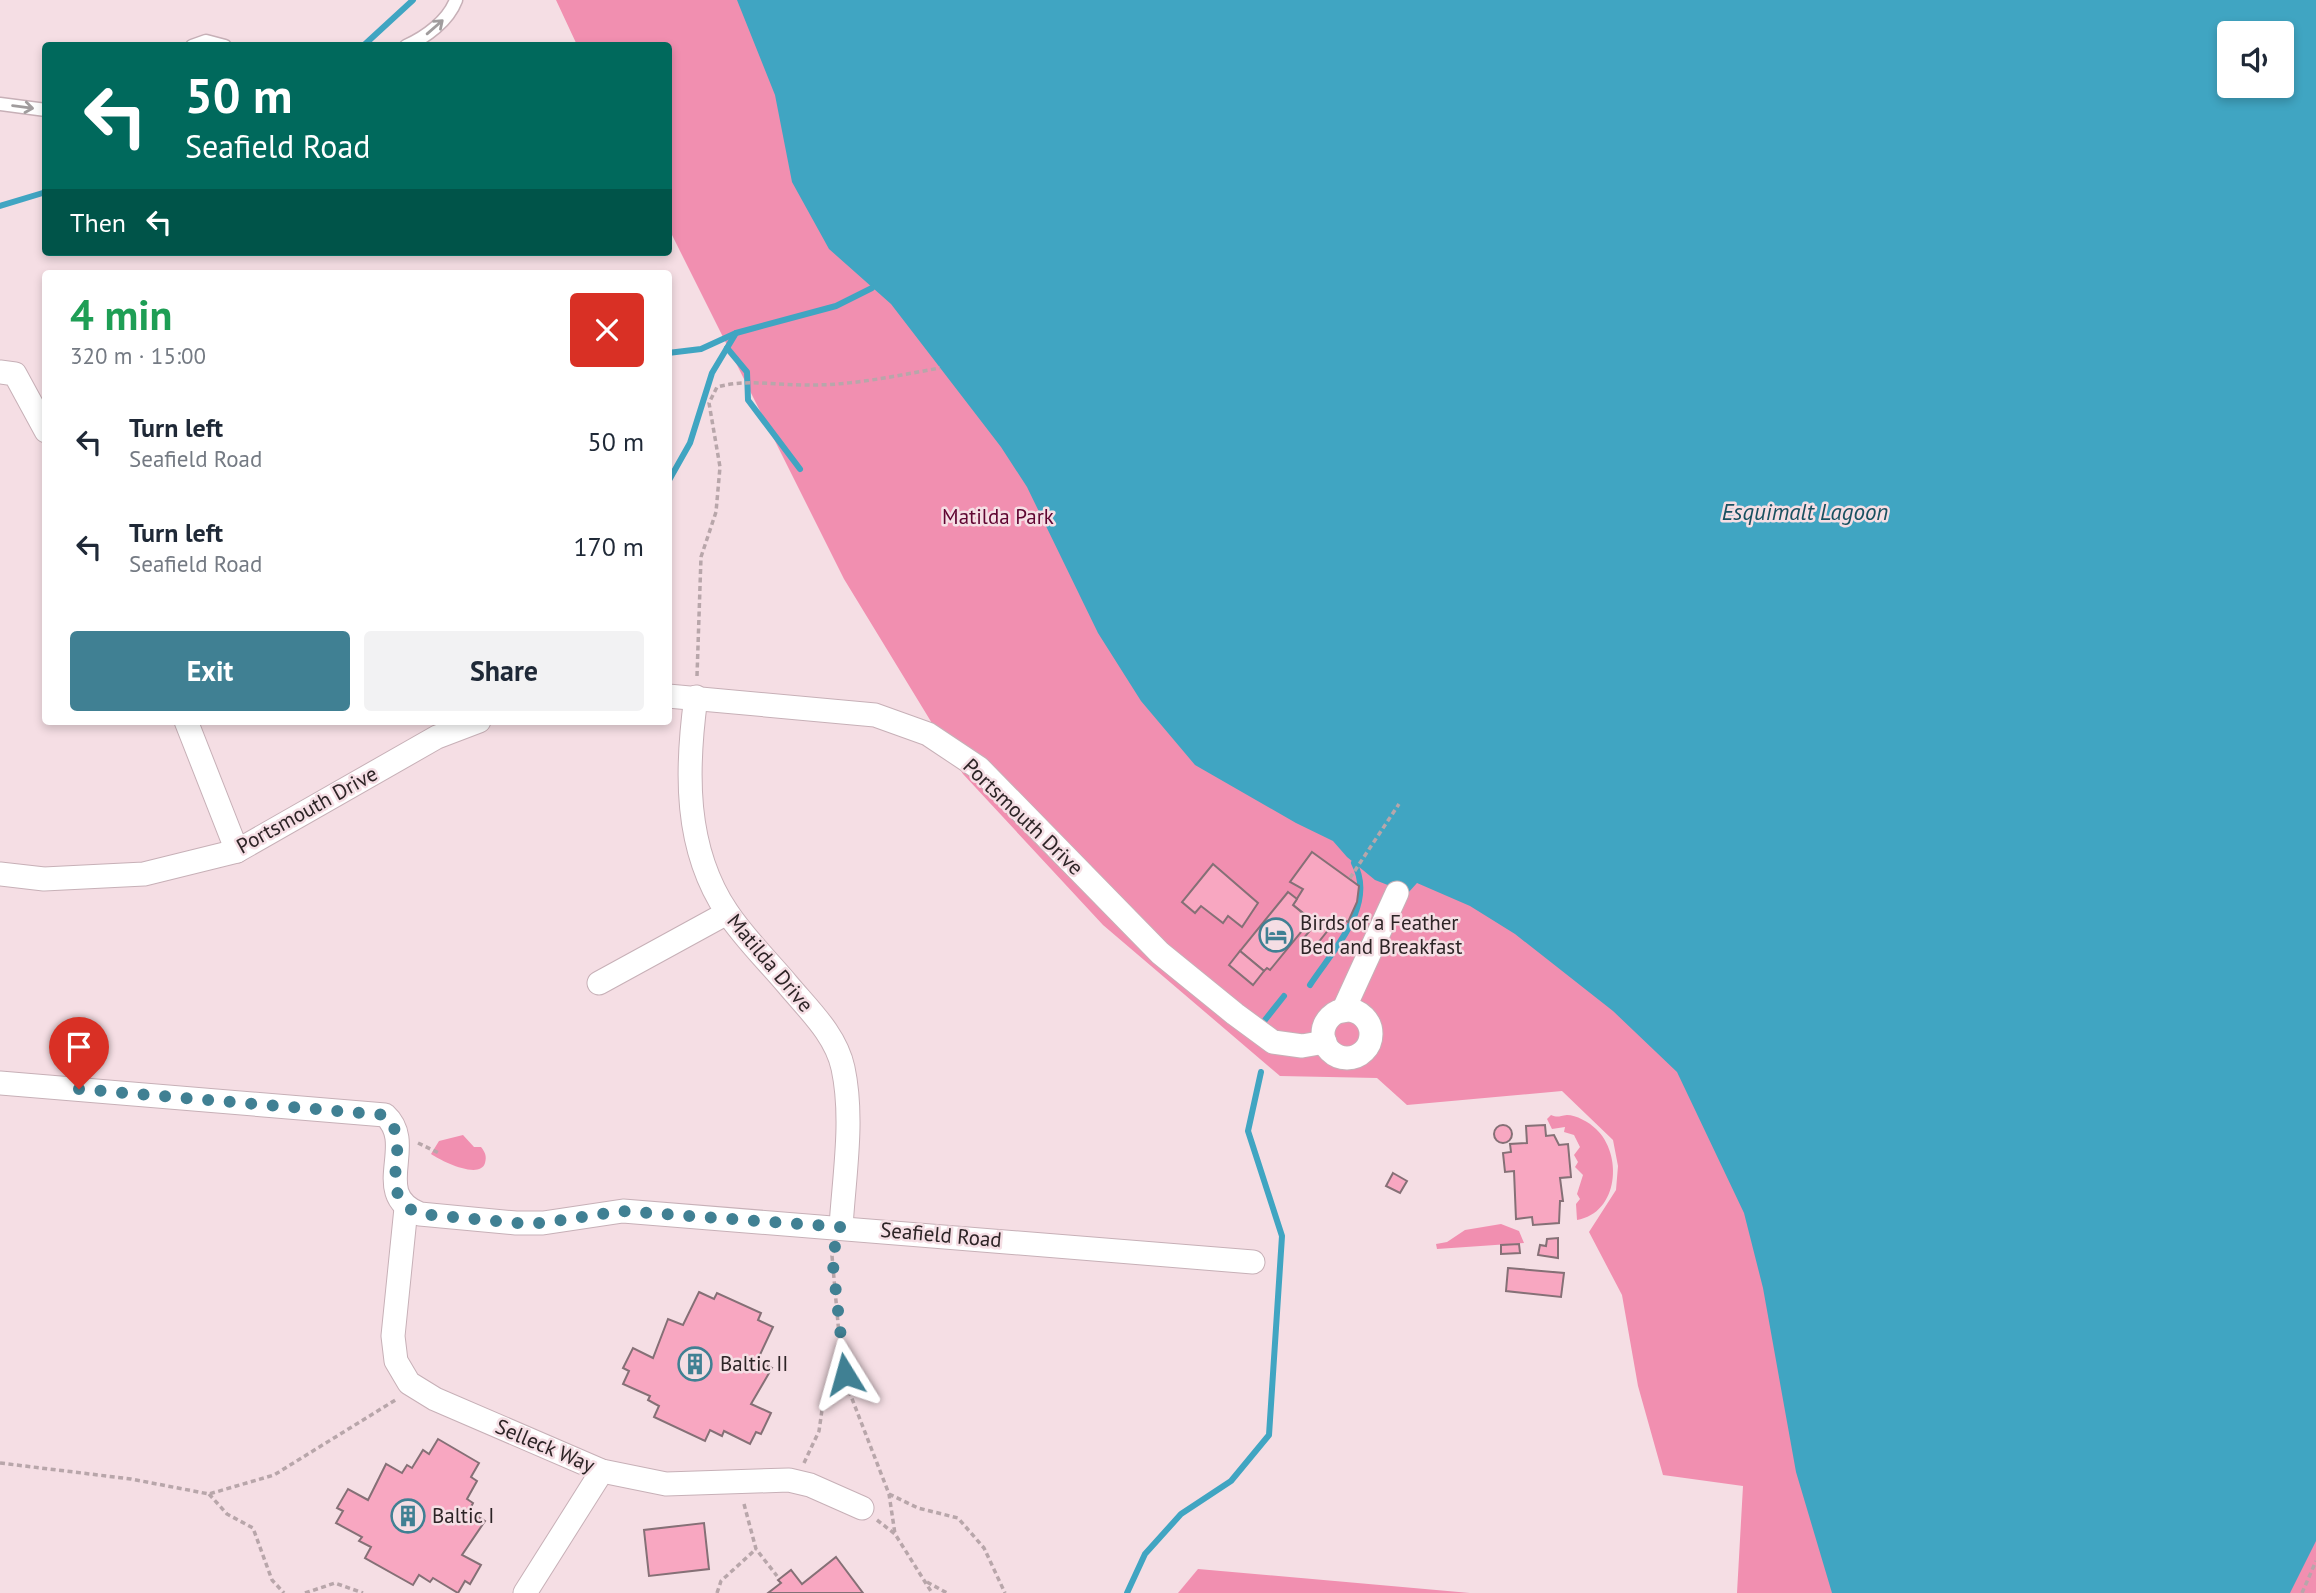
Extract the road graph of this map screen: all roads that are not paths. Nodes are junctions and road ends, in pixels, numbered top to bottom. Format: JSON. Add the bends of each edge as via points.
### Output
{"nodes":[{"id":1,"x":456,"y":0,"type":"edge"},
{"id":2,"x":415,"y":42,"type":"edge"},
{"id":3,"x":0,"y":104,"type":"edge"},
{"id":4,"x":42,"y":109,"type":"edge"},
{"id":5,"x":0,"y":372,"type":"edge"},
{"id":6,"x":42,"y":424,"type":"edge"},
{"id":7,"x":672,"y":696,"type":"edge"},
{"id":8,"x":696,"y":697,"type":"junction"},
{"id":9,"x":188,"y":725,"type":"edge"},
{"id":10,"x":469,"y":725,"type":"edge"},
{"id":11,"x":237,"y":851,"type":"junction"},
{"id":12,"x":0,"y":874,"type":"edge"},
{"id":13,"x":1397,"y":893,"type":"dead end"},
{"id":14,"x":727,"y":913,"type":"junction"},
{"id":15,"x":599,"y":983,"type":"dead end"},
{"id":16,"x":1343,"y":1011,"type":"junction"},
{"id":17,"x":1325,"y":1042,"type":"junction"},
{"id":18,"x":0,"y":1083,"type":"edge"},
{"id":19,"x":405,"y":1208,"type":"junction"},
{"id":20,"x":841,"y":1227,"type":"junction"},
{"id":21,"x":1253,"y":1262,"type":"dead end"},
{"id":22,"x":601,"y":1471,"type":"junction"},
{"id":23,"x":862,"y":1508,"type":"road end"},
{"id":24,"x":525,"y":1593,"type":"edge"}],
"edges":[{"from":2,"to":1,"type":"lane","one_way":true,"via":[[451,12]]},
{"from":3,"to":4,"type":"lane","one_way":true},
{"from":5,"to":6,"type":"street","via":[[15,374]]},
{"from":7,"to":8,"type":"street","name":"Portsmouth Drive"},
{"from":8,"to":14,"type":"street","name":"Matilda Drive","via":[[688,750],[690,812],[708,879]]},
{"from":8,"to":17,"type":"street","name":"Portsmouth Drive","via":[[875,715],[928,734],[979,768],[1160,953],[1235,1014],[1273,1042],[1302,1046]]},
{"from":9,"to":11,"type":"street"},
{"from":10,"to":11,"type":"street","name":"Portsmouth Drive","via":[[438,737]]},
{"from":11,"to":12,"type":"street","name":"Portsmouth Drive","via":[[144,874],[44,879]]},
{"from":13,"to":16,"type":"street"},
{"from":14,"to":15,"type":"street"},
{"from":14,"to":20,"type":"street","name":"Matilda Drive","via":[[828,1032],[843,1067],[848,1116]]},
{"from":16,"to":17,"type":"street","via":[[1326,1022]]},
{"from":16,"to":17,"type":"street","via":[[1366,1019],[1371,1031],[1366,1049],[1356,1057],[1343,1058],[1332,1053]]},
{"from":18,"to":19,"type":"street","via":[[385,1115],[396,1124],[395,1189]]},
{"from":19,"to":20,"type":"street","name":"Seafield Road","via":[[420,1214],[516,1223],[622,1211]]},
{"from":19,"to":22,"type":"street","name":"Selleck Way","via":[[393,1336],[396,1361],[409,1383],[435,1399]]},
{"from":20,"to":21,"type":"street","name":"Seafield Road"},
{"from":22,"to":23,"type":"street","name":"Selleck Way","via":[[666,1484],[789,1480]]},
{"from":22,"to":24,"type":"street"}]}
